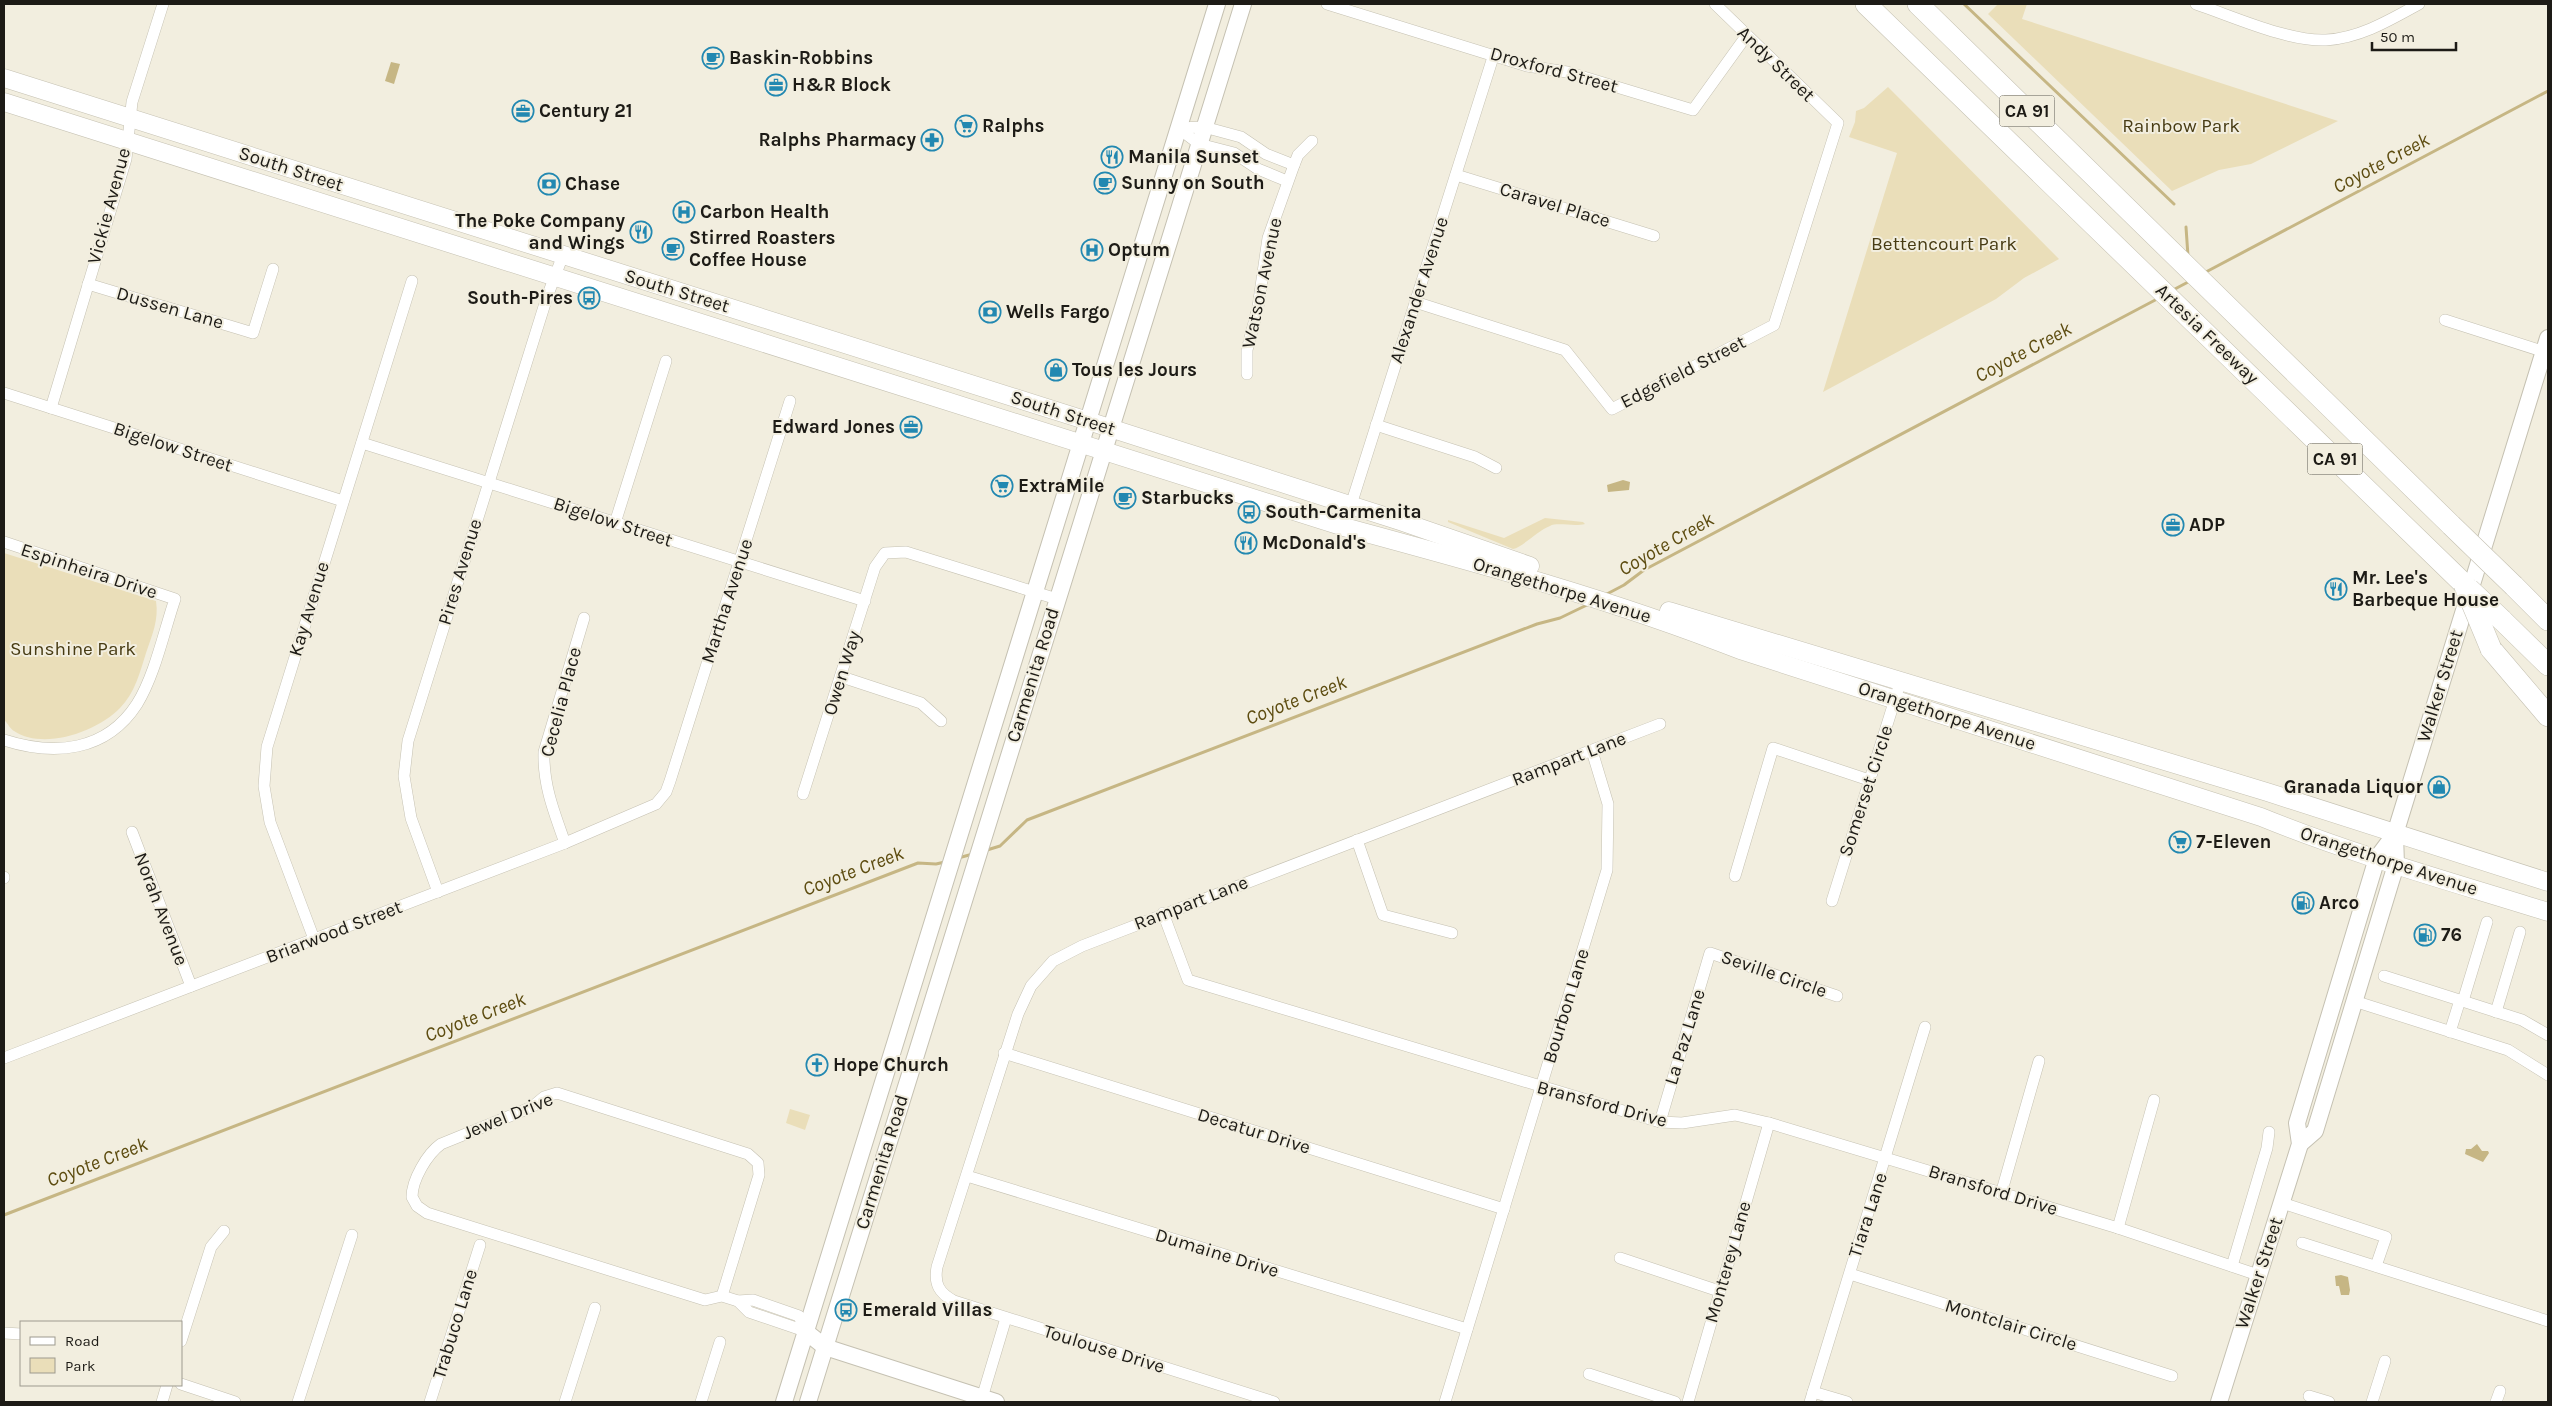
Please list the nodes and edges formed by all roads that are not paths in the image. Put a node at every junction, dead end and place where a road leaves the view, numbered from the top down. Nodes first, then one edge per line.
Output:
1 (163, 4) edge
2 (1217, 4) edge
3 (1243, 4) edge
4 (1327, 4) edge
5 (1715, 4) edge
6 (1866, 4) edge
7 (1879, 4) edge
8 (1918, 4) edge
9 (2196, 4) edge
10 (2419, 4) edge
11 (1747, 35) junction
12 (1494, 54) junction
13 (1933, 69) junction
14 (4, 78) edge
15 (4, 102) edge
16 (130, 118) junction
17 (1838, 123) joint
18 (1204, 127) junction
19 (1178, 128) junction
20 (128, 140) junction
21 (1312, 141) dead end
22 (1199, 144) junction
23 (1294, 165) junction
24 (1456, 175) junction
25 (1287, 181) junction
26 (1654, 236) dead end
27 (563, 255) junction
28 (273, 269) dead end
29 (554, 276) junction
30 (412, 281) dead end
31 (88, 284) junction
32 (1415, 302) junction
33 (2445, 320) dead end
34 (2547, 348) edge
35 (666, 361) dead end
36 (1248, 374) dead end
37 (4, 393) edge
38 (790, 401) dead end
39 (51, 408) junction
40 (1088, 421) junction
41 (1376, 425) junction
42 (1110, 428) junction
43 (362, 443) junction
44 (1081, 443) junction
45 (1103, 450) junction
46 (1496, 468) dead end
47 (488, 483) junction
48 (343, 501) junction
49 (1351, 505) junction
50 (615, 523) junction
51 (1344, 527) junction
52 (4, 542) edge
53 (740, 562) junction
54 (1510, 566) junction
55 (2464, 584) junction
56 (1035, 592) junction
57 (1057, 599) junction
58 (865, 601) junction
59 (584, 618) dead end
60 (1678, 620) junction
61 (2548, 620) edge
62 (2548, 665) edge
63 (842, 677) junction
64 (1901, 680) junction
65 (1896, 699) junction
66 (2548, 716) edge
67 (941, 721) dead end
68 (1660, 724) dead end
69 (4, 740) edge
70 (1592, 751) junction
71 (1869, 780) junction
72 (804, 794) dead end
73 (661, 799) joint
74 (132, 832) dead end
75 (2394, 834) junction
76 (1357, 840) junction
77 (565, 842) junction
78 (2377, 858) junction
79 (2396, 865) junction
80 (1735, 876) dead end
81 (2548, 882) edge
82 (438, 892) junction
83 (1832, 901) dead end
84 (2511, 901) junction
85 (2548, 905) edge
86 (2548, 912) edge
87 (1164, 913) junction
88 (2488, 922) dead end
89 (2520, 932) dead end
90 (1452, 933) dead end
91 (314, 939) junction
92 (1710, 953) joint
93 (2342, 976) junction
94 (2384, 976) dead end
95 (191, 986) junction
96 (1837, 996) dead end
97 (2354, 1001) junction
98 (2462, 1001) junction
99 (2496, 1012) junction
100 (1925, 1027) dead end
101 (2345, 1031) junction
102 (2450, 1032) junction
103 (2548, 1035) edge
104 (2320, 1051) junction
105 (1004, 1053) junction
106 (2336, 1057) junction
107 (4, 1058) edge
108 (2039, 1061) dead end
109 (2548, 1075) edge
110 (1541, 1088) junction
111 (2154, 1100) dead end
112 (1660, 1122) junction
113 (1769, 1123) junction
114 (2269, 1132) dead end
115 (2300, 1144) junction
116 (1886, 1158) junction
117 (967, 1176) junction
118 (2001, 1194) junction
119 (2282, 1203) junction
120 (1504, 1210) junction
121 (2118, 1228) junction
122 (224, 1230) dead end
123 (352, 1235) dead end
124 (2302, 1243) dead end
125 (480, 1245) dead end
126 (1620, 1258) dead end
127 (2232, 1266) junction
128 (2376, 1266) junction
129 (1850, 1274) junction
130 (2258, 1275) junction
131 (938, 1289) joint
132 (1719, 1291) junction
133 (722, 1296) junction
134 (595, 1308) dead end
135 (1006, 1318) junction
136 (2548, 1321) edge
137 (1468, 1329) junction
138 (805, 1331) junction
139 (4, 1333) edge
140 (20, 1334) edge
141 (182, 1337) edge
142 (720, 1342) dead end
143 (825, 1347) junction
144 (2385, 1361) dead end
145 (1589, 1374) dead end
146 (2172, 1376) dead end
147 (182, 1384) edge
148 (167, 1386) edge
149 (2500, 1391) dead end
150 (2309, 1396) dead end
151 (1812, 1397) edge
152 (989, 1400) edge
153 (162, 1402) edge
154 (235, 1402) edge
155 (298, 1402) edge
156 (430, 1402) edge
157 (565, 1402) edge
158 (701, 1402) edge
159 (784, 1402) edge
160 (808, 1402) edge
161 (1274, 1402) edge
162 (1445, 1402) edge
163 (1675, 1402) edge
164 (1688, 1402) edge
165 (1847, 1402) edge
166 (2219, 1402) edge
167 (2329, 1402) edge
168 (2372, 1402) edge
169 (2496, 1402) edge

1 - 16 street, Vickie Avenue
2 - 19 main road, Carmenita Road
3 - 18 main road, Carmenita Road
4 - 12 street, Droxford Street
5 - 11 street, Andy Street
6 - 13 highway, Artesia Freeway / CA 91
7 - 13 highway
8 - 61 highway, Artesia Freeway / CA 91, bridge
9 - 10 street
11 - 12 street, Droxford Street
11 - 17 street, Andy Street
12 - 24 street, Alexander Avenue
13 - 55 highway, Artesia Freeway / CA 91
14 - 16 main road, South Street
15 - 20 main road, South Street
16 - 20 street, Vickie Avenue
16 - 27 main road, South Street
17 - 32 street, Edgefield Street
18 - 19 street
18 - 22 main road, Carmenita Road
18 - 23 street
19 - 22 street
19 - 40 main road, Carmenita Road
20 - 29 main road, South Street
20 - 31 street, Vickie Avenue
21 - 23 street, Watson Avenue
22 - 25 street
22 - 42 main road, Carmenita Road
23 - 25 street, Watson Avenue
24 - 26 street, Caravel Place
24 - 32 street, Alexander Avenue
25 - 36 street, Watson Avenue
27 - 29 street, Pires Avenue
27 - 40 main road, South Street
28 - 31 street, Dussen Lane
29 - 44 main road, South Street
29 - 47 street, Pires Avenue
30 - 43 street, Kay Avenue
31 - 39 street, Vickie Avenue
32 - 41 street, Alexander Avenue
33 - 34 street
34 - 75 main road, Walker Street
35 - 50 street
37 - 39 street, Bigelow Street
38 - 53 street, Martha Avenue
39 - 48 street, Bigelow Street
40 - 42 main road, South Street
40 - 44 main road, Carmenita Road
41 - 46 street
41 - 49 street, Alexander Avenue
42 - 45 main road, Carmenita Road
42 - 49 main road, South Street
43 - 47 street, Bigelow Street
43 - 48 street, Kay Avenue
44 - 45 main road, South Street
44 - 56 main road, Carmenita Road
45 - 51 main road, South Street
45 - 57 main road, Carmenita Road
47 - 50 street, Bigelow Street
47 - 82 street, Pires Avenue
48 - 91 street, Kay Avenue
49 - 51 street, Alexander Avenue
49 - 54 main road, Orangethorpe Avenue
50 - 53 street, Bigelow Street
51 - 54 main road, Orangethorpe Avenue
52 - 69 street, Espinheira Drive
53 - 58 street, Bigelow Street
53 - 73 street, Martha Avenue
54 - 60 main road, Orangethorpe Avenue
55 - 62 highway, Artesia Freeway / CA 91, bridge
55 - 66 highway, bridge
56 - 57 street
56 - 58 street, Owen Way
56 - 138 main road, Carmenita Road
57 - 143 main road, Carmenita Road
58 - 63 street, Owen Way
59 - 77 street, Cecelia Place
60 - 64 main road, Orangethorpe Avenue
60 - 65 main road, Orangethorpe Avenue
63 - 67 street
63 - 72 street, Owen Way
64 - 65 street, Somerset Circle
64 - 75 main road, Orangethorpe Avenue
65 - 71 street, Somerset Circle
65 - 78 main road, Orangethorpe Avenue
68 - 70 street, Rampart Lane
70 - 76 street, Rampart Lane
70 - 110 street, Bourbon Lane
71 - 80 street
71 - 83 street, Somerset Circle
73 - 77 street, Briarwood Street
74 - 95 street, Norah Avenue
75 - 78 main road, Walker Street
75 - 79 main road, Walker Street
75 - 81 main road, Orangethorpe Avenue
76 - 87 street, Rampart Lane
76 - 90 street
77 - 82 street, Briarwood Street
78 - 79 main road, Orangethorpe Avenue
78 - 93 main road, Walker Street
79 - 84 main road, Orangethorpe Avenue
79 - 97 main road, Walker Street
82 - 91 street, Briarwood Street
84 - 85 main road
84 - 86 main road, Orangethorpe Avenue
87 - 105 street, Rampart Lane
87 - 110 street, Bransford Drive
88 - 98 street
89 - 99 street
91 - 95 street, Briarwood Street
92 - 96 street, Seville Circle
92 - 112 street, La Paz Lane
93 - 101 main road
93 - 104 main road, Walker Street
94 - 98 street
95 - 107 street, Briarwood Street
97 - 101 main road, Walker Street
97 - 102 street
98 - 99 street
98 - 102 street
99 - 103 street
100 - 116 street, Tiara Lane
101 - 106 main road, Walker Street
102 - 109 street
104 - 106 main road
104 - 115 main road, Walker Street
105 - 117 street, Rampart Lane
105 - 120 street, Decatur Drive
106 - 115 main road, Walker Street
108 - 118 street
110 - 112 street, Bransford Drive
110 - 120 street, Bourbon Lane
111 - 121 street
112 - 113 street, Bransford Drive
113 - 116 street, Bransford Drive
113 - 132 street, Monterey Lane
114 - 127 street
115 - 119 main road, Walker Street
116 - 118 street, Bransford Drive
116 - 129 street, Tiara Lane
117 - 131 street, Rampart Lane
117 - 137 street, Dumaine Drive
118 - 121 street, Bransford Drive
119 - 128 street
119 - 130 main road, Walker Street
120 - 137 street, Bourbon Lane
121 - 127 street, Bransford Drive
122 - 141 street
123 - 155 street
124 - 128 street
125 - 156 street, Trabuco Lane
126 - 132 street
127 - 130 street, Bransford Drive
128 - 136 street
129 - 146 street, Montclair Circle
129 - 151 street, Tiara Lane
130 - 166 main road, Walker Street
131 - 135 street, Toulouse Drive
132 - 164 street, Monterey Lane
133 - 133 street, Jewel Drive
133 - 138 street, Jewel Drive
134 - 157 street
135 - 152 street
135 - 161 street, Toulouse Drive
137 - 162 street, Bourbon Lane
138 - 143 main road
138 - 159 main road, Carmenita Road
139 - 140 street
142 - 158 street
143 - 152 main road
143 - 160 main road, Carmenita Road
144 - 168 street
145 - 163 street
147 - 154 street
148 - 153 street
149 - 169 street
150 - 167 street
151 - 165 street

